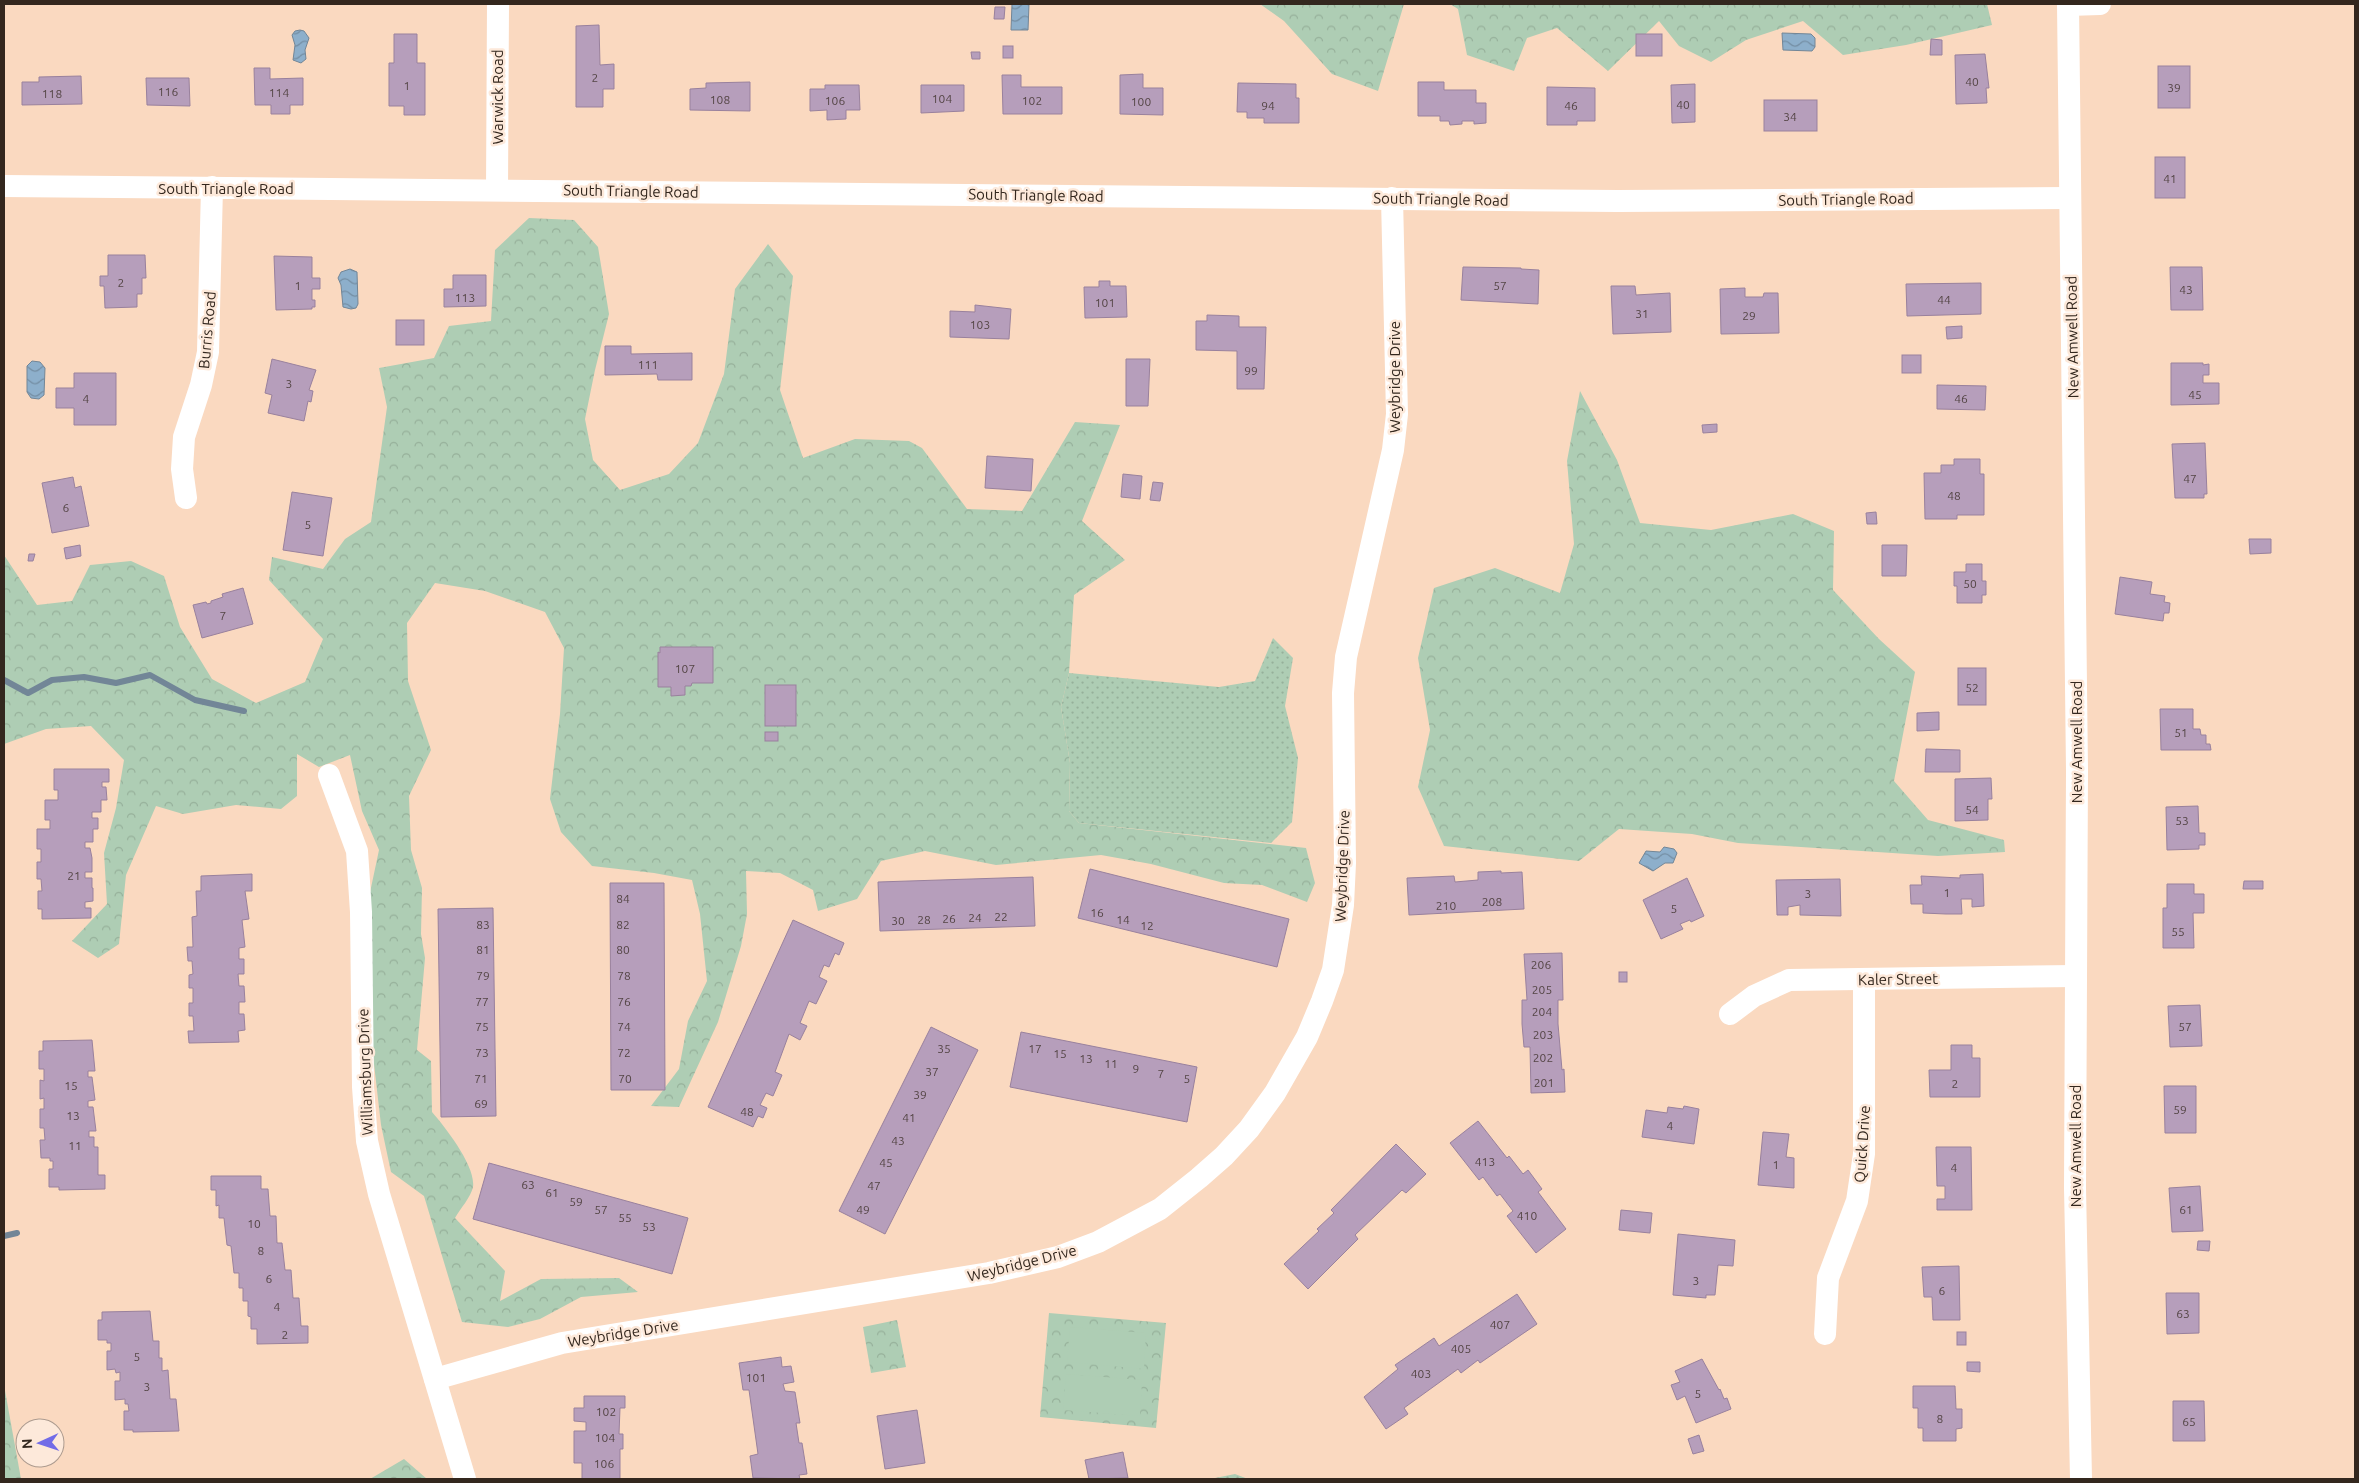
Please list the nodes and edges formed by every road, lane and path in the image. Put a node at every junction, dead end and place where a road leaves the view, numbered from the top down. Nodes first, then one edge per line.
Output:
1 (498, 4) edge
2 (2068, 4) edge
3 (2100, 4) edge
4 (4, 186) edge
5 (212, 188) junction
6 (496, 190) junction
7 (1392, 198) junction
8 (2069, 198) junction
9 (186, 498) dead end
10 (329, 775) dead end
11 (2075, 976) junction
12 (1864, 979) junction
13 (1730, 1014) dead end
14 (1825, 1334) dead end
15 (435, 1379) junction
16 (465, 1479) edge
17 (2081, 1479) edge

1 - 6 street, Warwick Road
2 - 3 street
2 - 8 street, New Amwell Road
4 - 5 street, South Triangle Road
5 - 6 street, South Triangle Road
5 - 9 street, Burris Road
6 - 7 street, South Triangle Road
7 - 8 street, South Triangle Road
7 - 15 street, Weybridge Drive
8 - 11 street, New Amwell Road
10 - 15 street, Williamsburg Drive
11 - 12 street, Kaler Street
11 - 17 street, New Amwell Road
12 - 13 street, Kaler Street
12 - 14 street, Quick Drive
15 - 16 street, Williamsburg Drive

